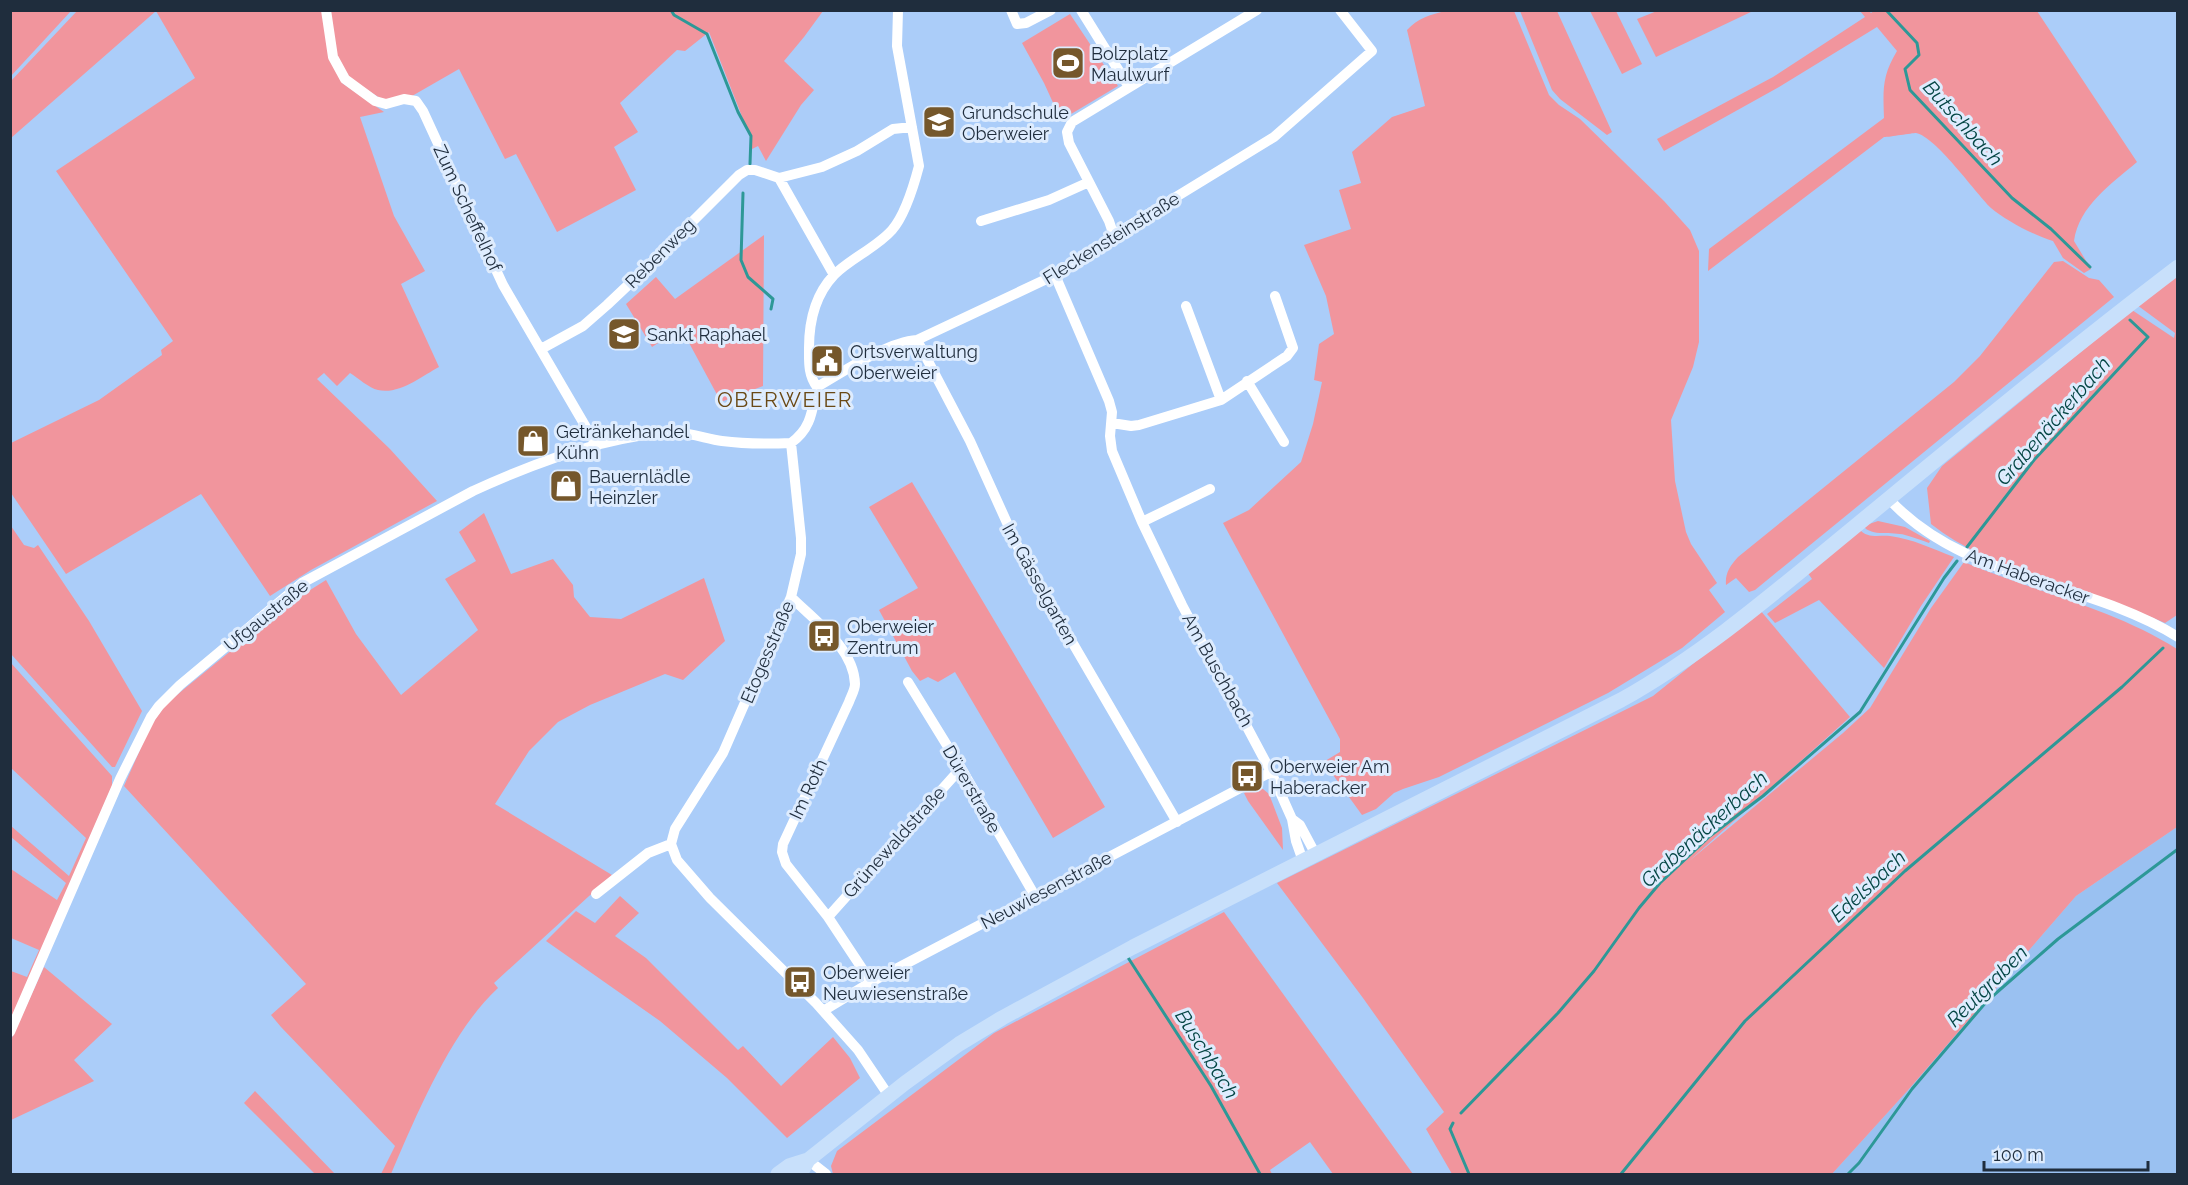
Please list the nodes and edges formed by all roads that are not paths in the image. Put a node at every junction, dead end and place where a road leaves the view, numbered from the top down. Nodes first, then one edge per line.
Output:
1 (326, 10) edge
2 (898, 10) edge
3 (1011, 10) edge
4 (1052, 10) edge
5 (1081, 10) edge
6 (1257, 10) edge
7 (1340, 10) edge
8 (1129, 87) junction
9 (912, 127) junction
10 (779, 178) junction
11 (1089, 182) junction
12 (981, 221) dead end
13 (1113, 233) junction
14 (2178, 267) edge
15 (834, 275) junction
16 (1055, 275) junction
17 (1275, 296) dead end
18 (1186, 306) dead end
19 (916, 340) junction
20 (541, 349) junction
21 (1247, 381) junction
22 (817, 387) junction
23 (1221, 400) junction
24 (1112, 423) junction
25 (1284, 442) dead end
26 (791, 443) junction
27 (597, 446) junction
28 (1210, 489) dead end
29 (1888, 499) junction
30 (1143, 522) junction
31 (791, 597) junction
32 (2178, 637) edge
33 (908, 682) dead end
34 (961, 768) junction
35 (1271, 772) junction
36 (1177, 822) junction
37 (670, 844) junction
38 (1309, 858) junction
39 (596, 894) dead end
40 (1035, 896) junction
41 (828, 917) junction
42 (871, 982) junction
43 (823, 1011) junction
44 (10, 1032) edge
45 (889, 1096) junction
46 (810, 1167) edge
47 (778, 1174) edge
48 (800, 1174) edge
49 (826, 1174) edge

1 - 20 street, Zum Scheffelhof
2 - 9 street
3 - 4 street
5 - 8 street
6 - 8 street
7 - 13 street, Fleckensteinstraße
8 - 11 street
9 - 10 street, Rebenweg
9 - 15 street
10 - 15 street
10 - 20 street, Rebenweg
11 - 12 street
11 - 13 street
13 - 16 street, Fleckensteinstraße
14 - 29 main road
15 - 22 street
16 - 19 street, Fleckensteinstraße
16 - 24 street, Am Buschbach
17 - 21 street
18 - 23 street
19 - 22 street, Fleckensteinstraße
19 - 36 street, Im Gässelgarten
20 - 27 street, Zum Scheffelhof
21 - 23 street
21 - 25 street
22 - 26 street
23 - 24 street
24 - 30 street, Am Buschbach
26 - 27 street, Ufgaustraße
26 - 31 street, Etogesstraße
27 - 44 street, Ufgaustraße
28 - 30 street
29 - 32 street, Am Haberacker
29 - 38 main road
30 - 35 street, Am Buschbach
31 - 37 street, Etogesstraße
31 - 41 street, Im Roth
33 - 34 street, Dürerstraße
34 - 40 street, Dürerstraße
34 - 41 street, Grünewaldstraße
35 - 36 street, Neuwiesenstraße
35 - 38 street, Am Buschbach
36 - 40 street, Neuwiesenstraße
37 - 39 street
37 - 43 street
38 - 45 main road
40 - 42 street, Neuwiesenstraße
41 - 42 street, Im Roth
42 - 43 street, Neuwiesenstraße
43 - 45 street
45 - 46 main road
46 - 47 main road
46 - 48 main road
46 - 49 street

